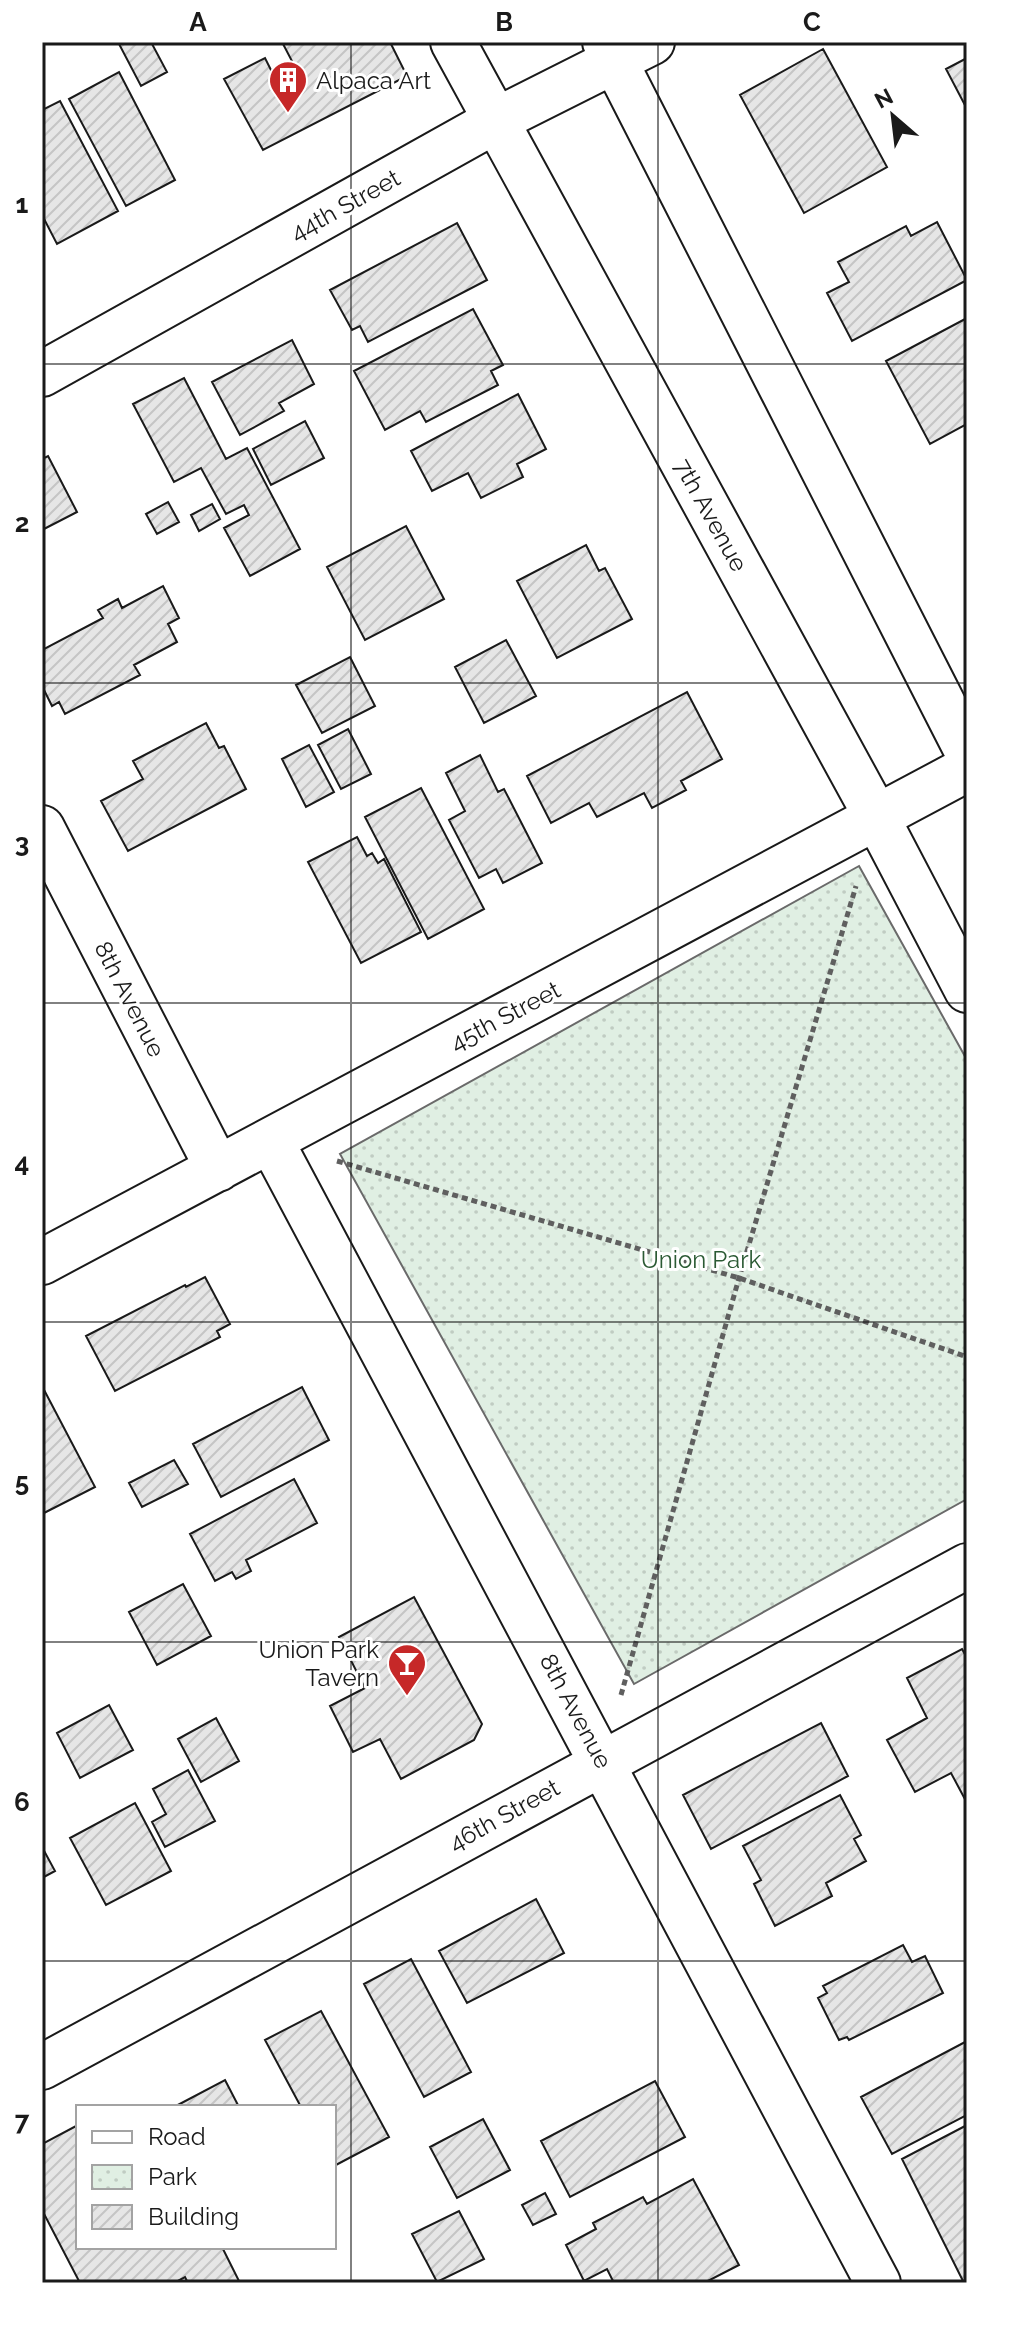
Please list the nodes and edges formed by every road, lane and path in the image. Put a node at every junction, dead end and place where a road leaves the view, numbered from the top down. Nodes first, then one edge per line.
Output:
1 (453, 42) edge
2 (624, 49) edge
3 (495, 121) junction
4 (42, 374) edge
5 (967, 751) edge
6 (967, 769) edge
7 (876, 816) junction
8 (42, 828) edge
9 (858, 877) dead end
10 (967, 990) edge
11 (271, 1141) junction
12 (218, 1169) junction
13 (42, 1262) edge
14 (739, 1278) junction
15 (967, 1357) edge
16 (967, 1566) edge
17 (602, 1761) junction
18 (42, 2067) edge
19 (878, 2283) edge

1 - 3 street, 7th Avenue
2 - 3 street, 44th Street
2 - 5 street
3 - 4 street, 44th Street
3 - 7 street, 7th Avenue
6 - 7 street, 45th Street
7 - 10 street, 7th Avenue
7 - 11 street, 45th Street
8 - 12 street, 8th Avenue
9 - 14 path
11 - 12 street, 45th Street
11 - 14 path
11 - 17 street, 8th Avenue
12 - 13 street, 45th Street
14 - 15 path
14 - 17 path
16 - 17 street, 46th Street
17 - 18 street, 46th Street
17 - 19 street, 8th Avenue

